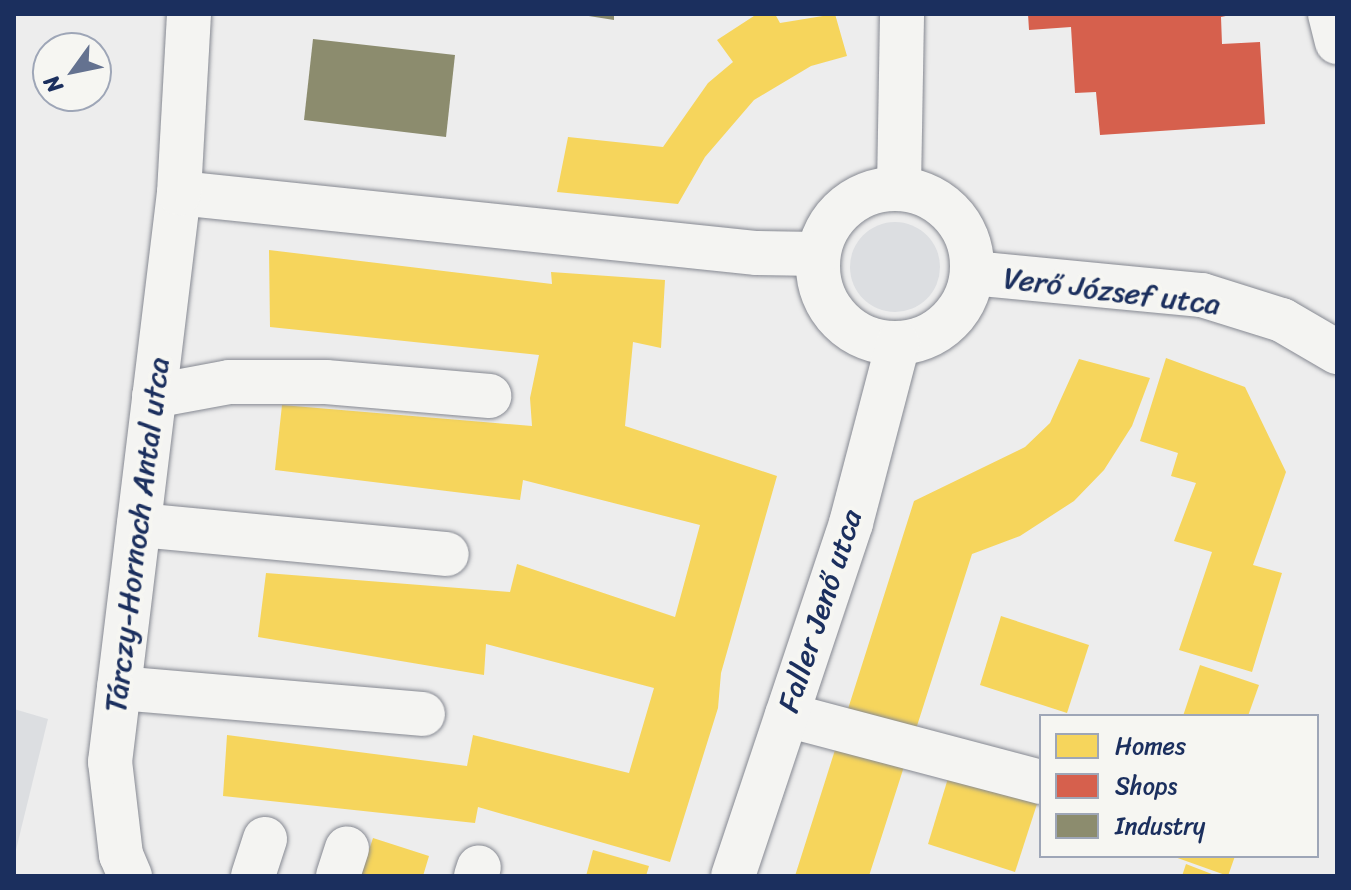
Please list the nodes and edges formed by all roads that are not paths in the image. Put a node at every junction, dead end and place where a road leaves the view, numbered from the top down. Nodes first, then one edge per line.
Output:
1 (189, 14) edge
2 (902, 14) edge
3 (1330, 14) edge
4 (1337, 42) edge
5 (899, 188) junction
6 (179, 193) junction
7 (818, 254) junction
8 (972, 273) junction
9 (898, 344) junction
10 (1337, 352) edge
11 (154, 396) junction
12 (489, 396) dead end
13 (139, 525) junction
14 (447, 554) dead end
15 (119, 688) junction
16 (423, 714) dead end
17 (787, 715) junction
18 (1039, 781) edge
19 (130, 876) edge
20 (733, 876) edge

1 - 6 street, Tárczy-Hornoch Antal utca
2 - 5 street
3 - 4 street
5 - 7 street
5 - 8 street
6 - 7 street
6 - 11 street, Tárczy-Hornoch Antal utca
7 - 9 street
8 - 9 street
8 - 10 street, Verő József utca
9 - 17 street, Faller Jenő utca
11 - 12 street
11 - 13 street, Tárczy-Hornoch Antal utca
13 - 14 street
13 - 15 street, Tárczy-Hornoch Antal utca
15 - 16 street
15 - 19 street, Tárczy-Hornoch Antal utca
17 - 18 street
17 - 20 street, Faller Jenő utca

